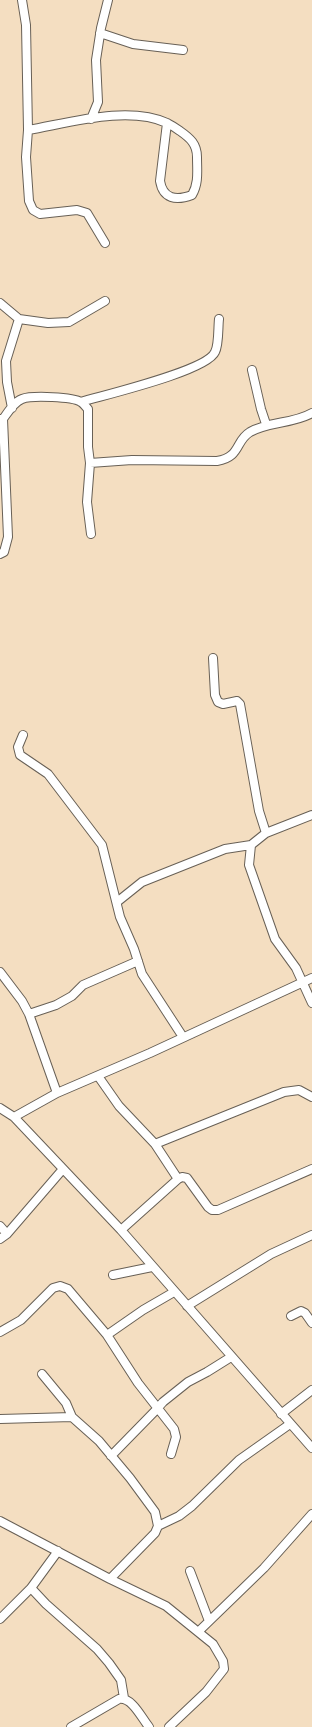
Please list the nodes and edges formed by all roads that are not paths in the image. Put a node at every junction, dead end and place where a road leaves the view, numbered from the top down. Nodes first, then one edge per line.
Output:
1 (22, 0) edge
2 (108, 0) edge
3 (100, 33) junction
4 (183, 50) dead end
5 (91, 119) junction
6 (167, 123) junction
7 (28, 130) junction
8 (105, 243) dead end
9 (105, 301) dead end
10 (0, 303) edge
11 (19, 319) junction
12 (219, 319) dead end
13 (252, 370) dead end
14 (81, 402) junction
15 (12, 408) junction
16 (312, 413) edge
17 (2, 419) edge
18 (266, 424) junction
19 (90, 463) junction
20 (91, 534) dead end
21 (0, 554) edge
22 (213, 658) dead end
23 (23, 735) dead end
24 (312, 815) edge
25 (266, 833) junction
26 (251, 845) junction
27 (117, 902) junction
28 (138, 961) junction
29 (0, 972) edge
30 (312, 978) edge
31 (302, 983) junction
32 (312, 1003) edge
33 (29, 1014) junction
34 (183, 1037) junction
35 (98, 1076) junction
36 (56, 1094) junction
37 (312, 1097) edge
38 (0, 1108) edge
39 (14, 1117) junction
40 (155, 1144) junction
41 (63, 1169) junction
42 (312, 1169) edge
43 (178, 1179) junction
44 (0, 1226) edge
45 (121, 1230) junction
46 (312, 1235) edge
47 (4, 1236) edge
48 (152, 1267) junction
49 (113, 1275) dead end
50 (174, 1292) junction
51 (187, 1306) junction
52 (291, 1316) dead end
53 (312, 1322) edge
54 (0, 1332) edge
55 (107, 1335) junction
56 (231, 1357) junction
57 (42, 1374) dead end
58 (312, 1390) edge
59 (157, 1408) junction
60 (281, 1414) junction
61 (72, 1417) junction
62 (0, 1419) edge
63 (290, 1424) junction
64 (312, 1448) edge
65 (171, 1454) dead end
66 (111, 1456) junction
67 (312, 1514) edge
68 (0, 1521) edge
69 (158, 1526) junction
70 (58, 1551) junction
71 (190, 1571) dead end
72 (110, 1579) junction
73 (31, 1588) junction
74 (0, 1618) edge
75 (209, 1621) junction
76 (199, 1631) junction
77 (124, 1698) junction
78 (71, 1727) edge
79 (149, 1727) edge
80 (169, 1727) edge

1 - 7 street
2 - 3 street
3 - 4 street
3 - 5 street
5 - 6 street
5 - 7 street
6 - 6 street
7 - 8 street
9 - 11 street
10 - 11 street
11 - 15 street
12 - 14 street
13 - 18 street
14 - 15 street
14 - 19 street
15 - 17 street
16 - 18 street
17 - 21 street
18 - 19 street
19 - 20 street
22 - 25 street
23 - 27 street
24 - 25 street
25 - 26 street
26 - 27 street
26 - 31 street
27 - 28 street
28 - 33 street
28 - 34 street
29 - 33 street
30 - 31 street
31 - 32 street
31 - 34 street
33 - 36 street
34 - 35 street
35 - 36 street
35 - 40 street
36 - 39 street
37 - 40 street
38 - 39 street
39 - 41 street
40 - 43 street
41 - 45 street
41 - 47 street
42 - 43 street
43 - 45 street
44 - 47 street
45 - 48 street
46 - 51 street
48 - 49 street
48 - 50 street
50 - 51 street
50 - 55 street
51 - 56 street
52 - 53 street
54 - 55 street
55 - 59 street
56 - 59 street
56 - 60 street
57 - 61 street
58 - 60 street
59 - 65 street
59 - 66 street
60 - 63 street
61 - 62 street
61 - 66 street
63 - 64 street
63 - 69 street
66 - 69 street
67 - 75 street
68 - 70 street
69 - 72 street
70 - 72 street
70 - 73 street
71 - 75 street
72 - 76 street
73 - 74 street
73 - 77 street
75 - 76 street
76 - 80 street
77 - 78 street
77 - 79 street

